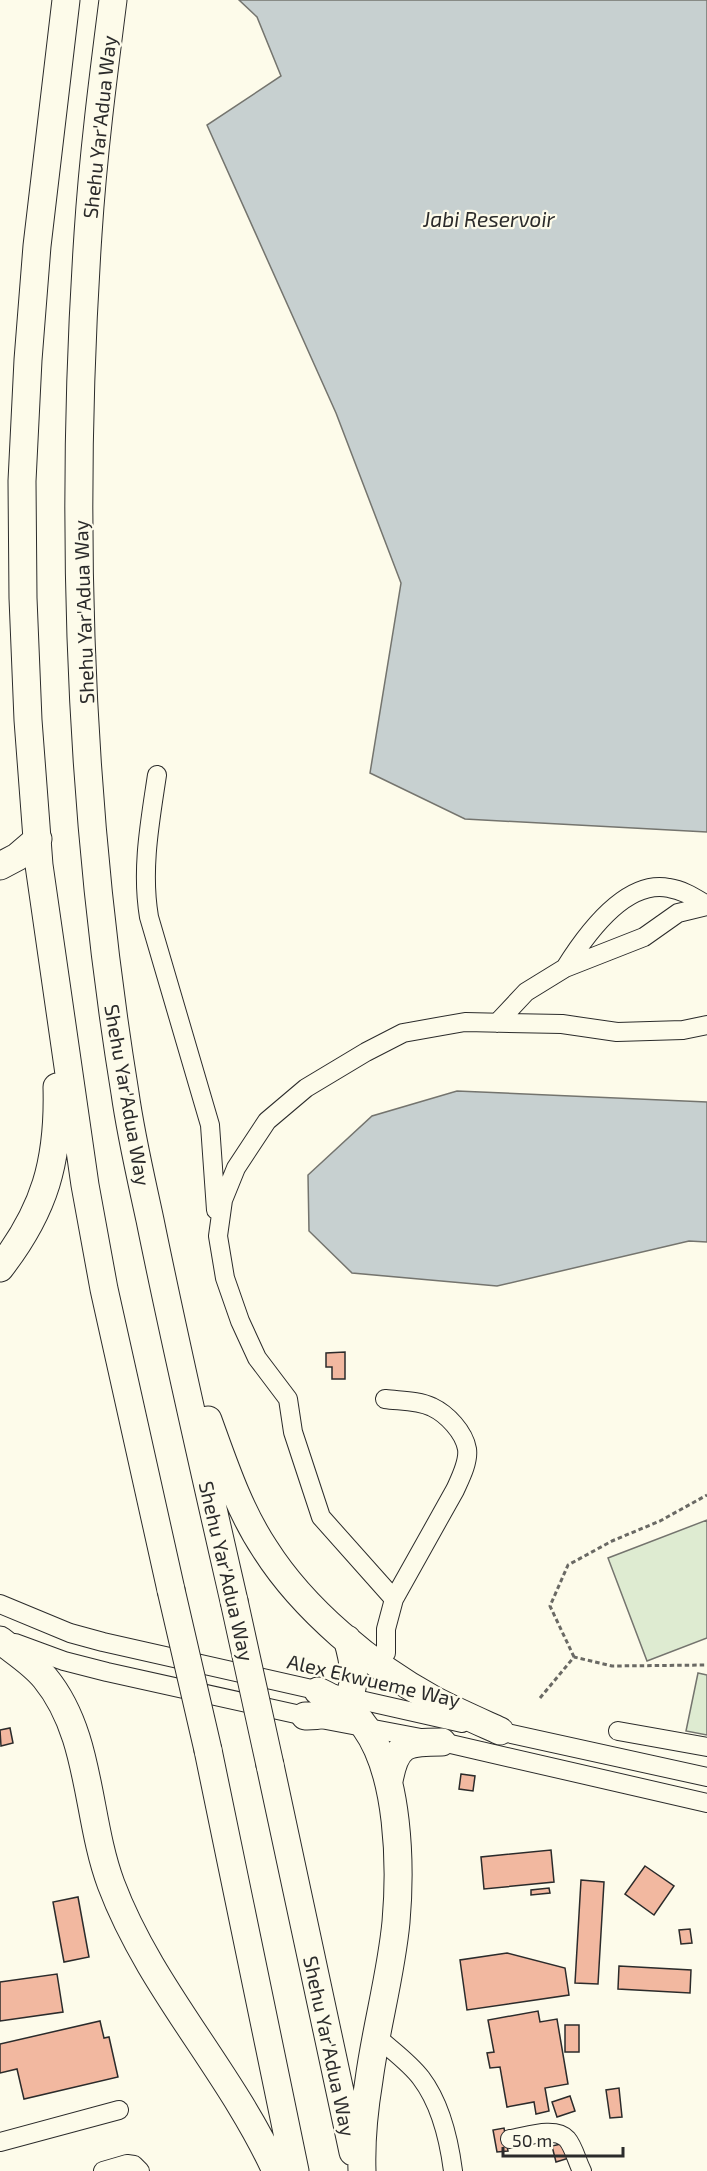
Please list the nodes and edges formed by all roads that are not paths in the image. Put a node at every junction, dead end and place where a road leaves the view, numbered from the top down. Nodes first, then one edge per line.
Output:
1 (66, 0) edge
2 (113, 0) edge
3 (157, 775) dead end
4 (38, 839) junction
5 (0, 866) edge
6 (707, 906) edge
7 (565, 968) junction
8 (54, 975) junction
9 (497, 1023) junction
10 (707, 1025) edge
11 (218, 1236) junction
12 (0, 1269) edge
13 (171, 1324) junction
14 (385, 1399) dead end
15 (394, 1599) junction
16 (0, 1604) edge
17 (0, 1638) edge
18 (347, 1639) junction
19 (378, 1664) junction
20 (318, 1691) joint
21 (346, 1701) junction
22 (305, 1716) junction
23 (365, 1726) junction
24 (500, 1731) junction
25 (618, 1731) dead end
26 (442, 1742) junction
27 (707, 1747) edge
28 (707, 1777) edge
29 (389, 1781) junction
30 (707, 1803) edge
31 (376, 2036) junction
32 (119, 2110) dead end
33 (510, 2139) dead end
34 (0, 2142) edge
35 (103, 2171) edge
36 (140, 2171) edge
37 (276, 2171) edge
38 (295, 2171) edge
39 (357, 2171) edge
40 (362, 2171) edge
41 (453, 2171) edge
42 (582, 2171) edge

1 - 4 highway
2 - 13 highway, Shehu Yar'Adua Way
3 - 11 street
4 - 5 highway
4 - 8 highway
6 - 7 street
6 - 7 street
7 - 9 street
8 - 12 highway
8 - 38 highway, bridge
9 - 10 street
9 - 11 street
11 - 15 street
13 - 18 highway
13 - 39 highway, Shehu Yar'Adua Way, bridge
14 - 15 street
15 - 19 street
16 - 20 street, Alex Ekwueme Way
17 - 22 street
17 - 37 highway
18 - 19 highway
18 - 21 highway
19 - 24 highway
20 - 21 highway
21 - 22 highway
21 - 23 highway
21 - 24 street, Alex Ekwueme Way
22 - 23 street
23 - 26 street
23 - 29 highway
24 - 28 street, Alex Ekwueme Way
25 - 27 street
26 - 29 highway
26 - 30 street
29 - 31 highway
31 - 40 highway
31 - 41 street
32 - 34 street
33 - 42 street
35 - 36 street

